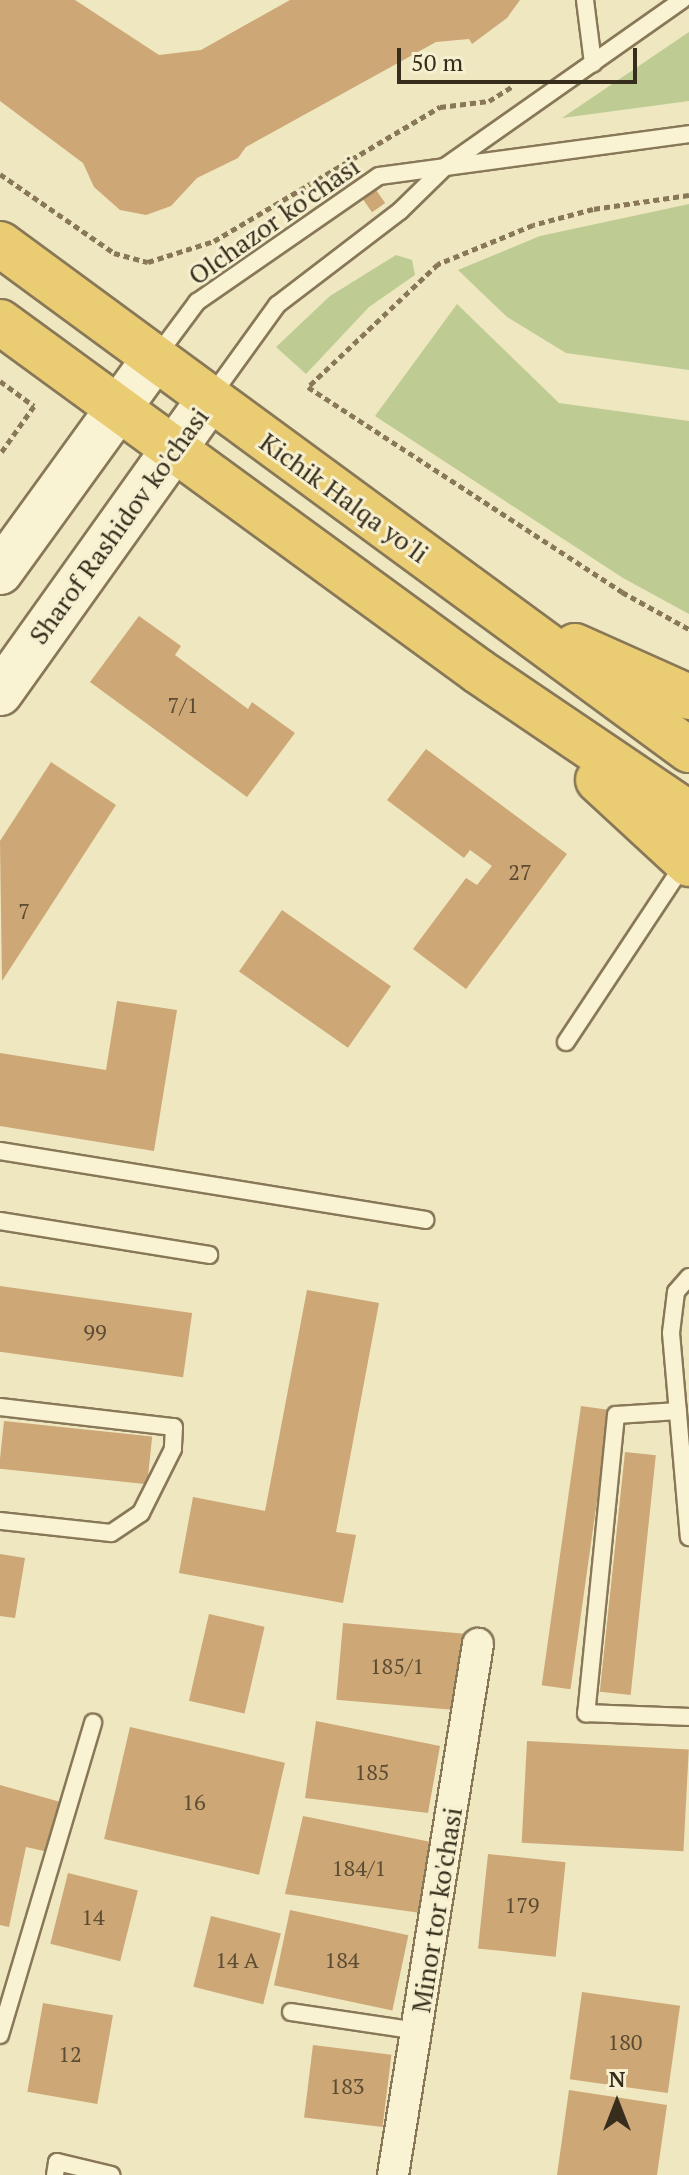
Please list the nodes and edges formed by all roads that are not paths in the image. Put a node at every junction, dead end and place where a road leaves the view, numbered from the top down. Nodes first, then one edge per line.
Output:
1 (585, 0) edge
2 (682, 0) edge
3 (593, 63) junction
4 (689, 134) edge
5 (446, 166) junction
6 (0, 244) edge
7 (0, 322) edge
8 (155, 358) junction
9 (210, 399) junction
10 (120, 409) junction
11 (174, 449) junction
12 (0, 572) edge
13 (500, 612) junction
14 (478, 671) junction
15 (0, 693) edge
16 (689, 697) edge
17 (689, 750) edge
18 (689, 814) edge
19 (687, 862) edge
20 (566, 1042) dead end
21 (0, 1151) edge
22 (425, 1220) dead end
23 (0, 1221) edge
24 (209, 1255) dead end
25 (689, 1277) edge
26 (0, 1407) edge
27 (678, 1411) junction
28 (0, 1521) edge
29 (689, 1537) edge
30 (478, 1644) dead end
31 (689, 1717) edge
32 (93, 1723) dead end
33 (291, 2012) dead end
34 (418, 2031) junction
35 (0, 2035) edge
36 (55, 2175) edge
37 (111, 2175) edge
38 (393, 2175) edge

1 - 3 lane
2 - 3 lane, Olchazor ko'chasi
3 - 5 lane, Olchazor ko'chasi
4 - 5 lane, Olchazor ko'chasi
5 - 8 lane, Olchazor ko'chasi
5 - 9 lane, Olchazor ko'chasi
6 - 8 highway, Kichik Halqa yo'li
7 - 10 highway
8 - 9 highway, Kichik Halqa yo'li
8 - 10 main road
9 - 11 main road, Sharof Rashidov ko'chasi
9 - 13 highway, Kichik Halqa yo'li
10 - 11 highway
10 - 12 main road
11 - 14 highway
11 - 15 main road, Sharof Rashidov ko'chasi
13 - 16 highway
13 - 17 highway, Kichik Halqa yo'li
14 - 18 highway
14 - 19 highway
19 - 20 lane
21 - 22 lane
23 - 24 lane
25 - 27 lane
26 - 28 lane
27 - 29 lane
27 - 31 lane
30 - 34 street, Minor tor ko'chasi
32 - 35 lane
33 - 34 lane
34 - 38 street, Minor tor ko'chasi
36 - 37 lane

